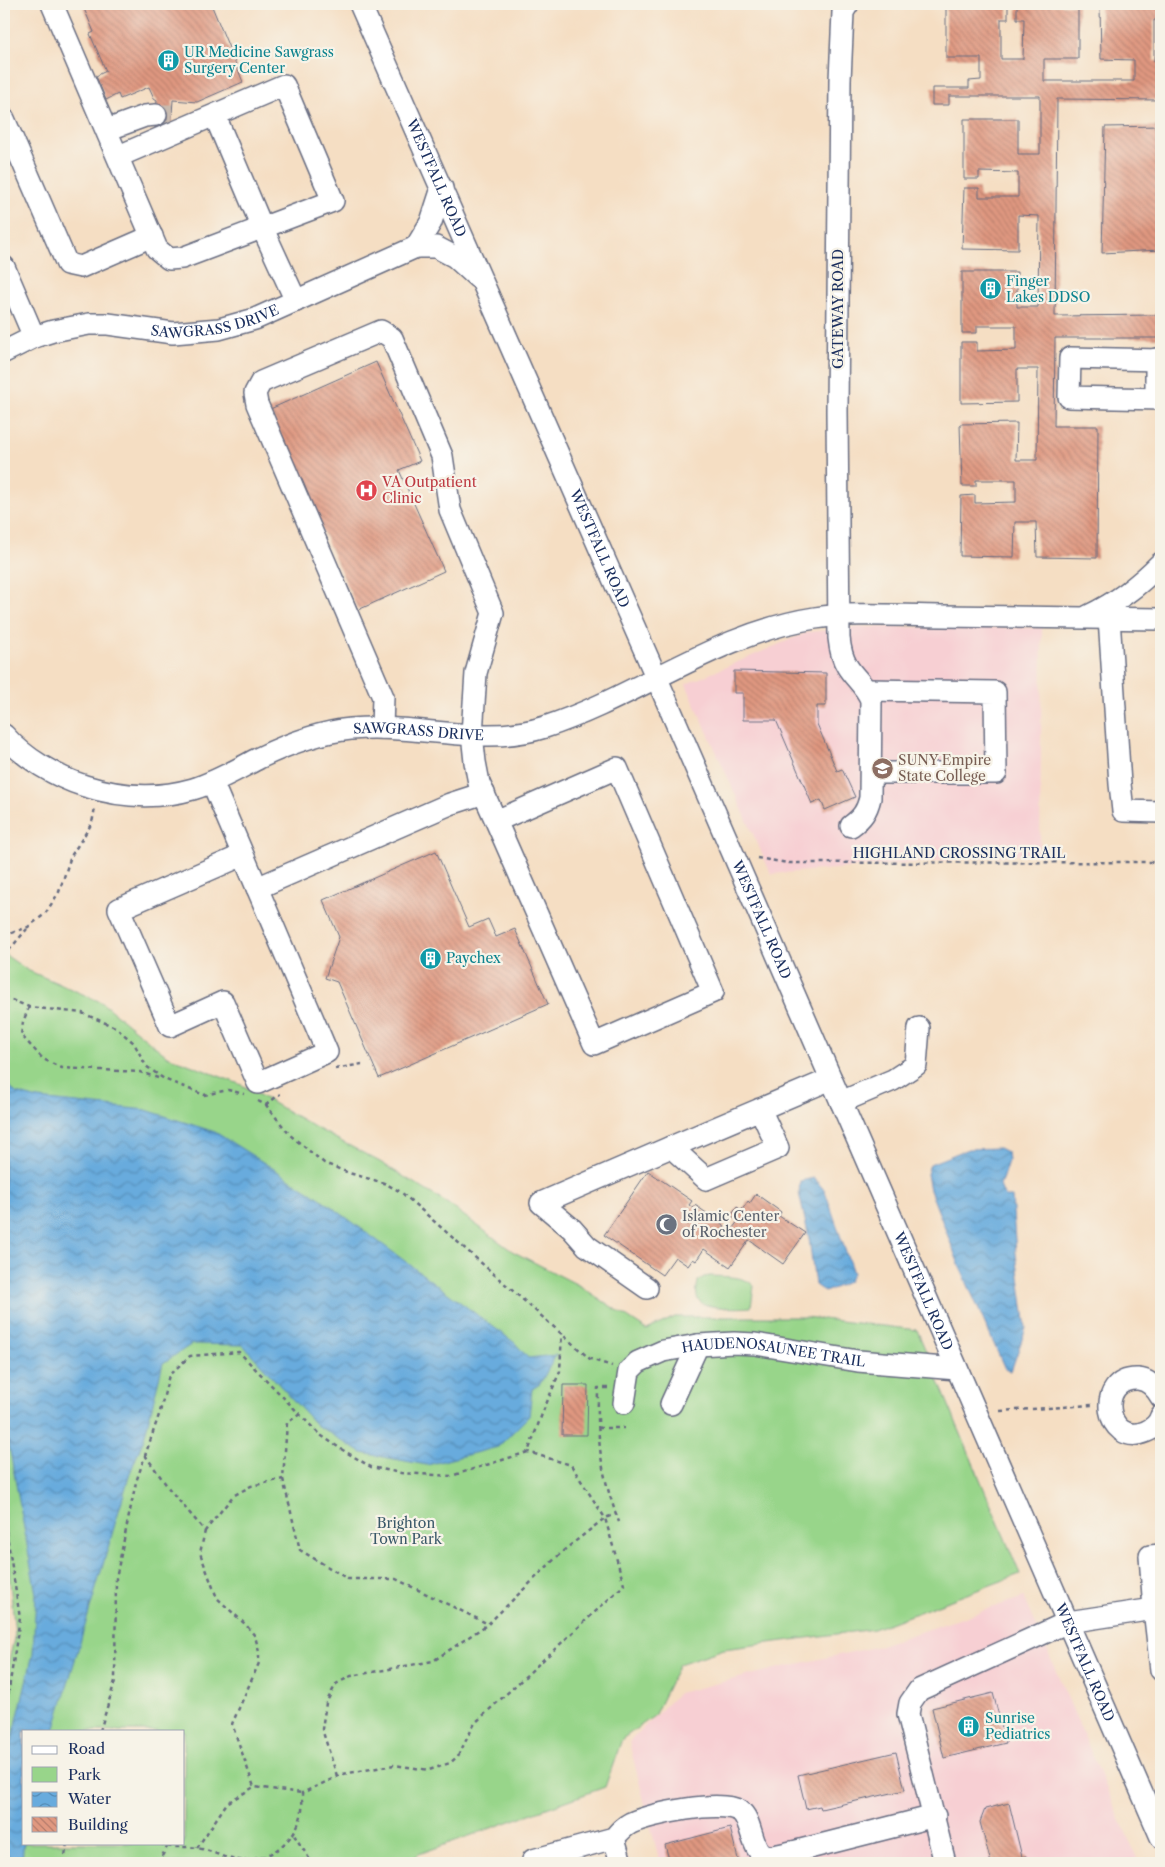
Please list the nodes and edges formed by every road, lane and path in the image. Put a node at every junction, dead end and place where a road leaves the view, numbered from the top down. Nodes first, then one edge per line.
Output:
1 (52, 4) edge
2 (360, 4) edge
3 (848, 4) edge
4 (216, 116) junction
5 (4, 119) edge
6 (192, 125) junction
7 (107, 130) junction
8 (119, 156) junction
9 (442, 188) junction
10 (262, 227) junction
11 (152, 236) junction
12 (416, 247) junction
13 (6, 280) edge
14 (483, 282) junction
15 (296, 301) junction
16 (34, 337) junction
17 (4, 352) edge
18 (1158, 359) edge
19 (1158, 398) edge
20 (1161, 563) edge
21 (1152, 582) edge
22 (840, 616) junction
23 (1085, 618) junction
24 (1109, 618) junction
25 (1161, 618) edge
26 (656, 678) junction
27 (867, 690) junction
28 (382, 728) junction
29 (472, 734) junction
30 (4, 735) edge
31 (871, 773) junction
32 (212, 782) junction
33 (484, 793) junction
34 (95, 807) dead end
35 (1161, 812) edge
36 (496, 821) junction
37 (851, 826) dead end
38 (243, 855) junction
39 (757, 858) dead end
40 (1161, 862) edge
41 (257, 888) junction
42 (28, 927) junction
43 (4, 936) edge
44 (4, 956) edge
45 (4, 997) edge
46 (29, 1007) junction
47 (918, 1028) dead end
48 (164, 1079) junction
49 (831, 1079) junction
50 (841, 1102) junction
51 (760, 1109) junction
52 (671, 1147) junction
53 (647, 1288) dead end
54 (562, 1333) junction
55 (698, 1345) junction
56 (957, 1369) junction
57 (629, 1371) junction
58 (619, 1396) joint
59 (1161, 1397) edge
60 (671, 1404) dead end
61 (1109, 1404) junction
62 (1000, 1411) dead end
63 (300, 1414) junction
64 (1161, 1416) edge
65 (598, 1428) junction
66 (624, 1428) dead end
67 (528, 1452) junction
68 (145, 1455) junction
69 (283, 1479) junction
70 (616, 1514) junction
71 (4, 1516) edge
72 (605, 1518) junction
73 (619, 1522) dead end
74 (205, 1531) junction
75 (1161, 1554) edge
76 (1154, 1610) junction
77 (1068, 1622) junction
78 (488, 1624) junction
79 (1161, 1670) edge
80 (4, 1721) edge
81 (100, 1730) edge
82 (337, 1776) junction
83 (254, 1787) junction
84 (302, 1793) junction
85 (934, 1816) junction
86 (294, 1835) junction
87 (614, 1838) junction
88 (1161, 1838) edge
89 (67, 1844) edge
90 (162, 1844) edge
91 (167, 1847) junction
92 (197, 1848) junction
93 (794, 1857) edge
94 (534, 1862) edge
95 (64, 1863) edge
96 (158, 1863) edge
97 (312, 1863) edge
98 (620, 1863) edge
99 (945, 1863) edge

1 - 7 street
2 - 9 street, WESTFALL ROAD
3 - 22 street, GATEWAY ROAD
4 - 6 street
4 - 10 street
4 - 10 street
5 - 11 street
6 - 7 street
6 - 8 street
7 - 8 street
8 - 11 street
9 - 12 street
9 - 14 street, WESTFALL ROAD
10 - 11 street
10 - 15 street
12 - 14 street, SAWGRASS DRIVE
12 - 15 street, SAWGRASS DRIVE
13 - 16 street
14 - 26 street, WESTFALL ROAD
15 - 16 street, SAWGRASS DRIVE
16 - 17 street, SAWGRASS DRIVE
18 - 19 street
18 - 19 street
20 - 21 street
21 - 23 street
22 - 23 street, SAWGRASS DRIVE
22 - 26 street, SAWGRASS DRIVE
22 - 27 street
23 - 24 street, SAWGRASS DRIVE
24 - 25 street, SAWGRASS DRIVE
24 - 35 street
26 - 29 street, SAWGRASS DRIVE
26 - 49 street, WESTFALL ROAD
27 - 31 street
27 - 31 street
28 - 29 street, SAWGRASS DRIVE
28 - 29 street
28 - 32 street, SAWGRASS DRIVE
29 - 33 street
30 - 32 street, SAWGRASS DRIVE
31 - 37 street
32 - 38 street
33 - 36 street
33 - 41 street
34 - 42 path
36 - 36 street
38 - 41 street
38 - 41 street
39 - 40 path, HIGHLAND CROSSING TRAIL
42 - 43 path
42 - 44 path
45 - 46 path
46 - 48 path
46 - 48 path
47 - 50 street
48 - 54 path
49 - 50 street, WESTFALL ROAD
49 - 51 street
50 - 56 street, WESTFALL ROAD
51 - 52 street
51 - 52 street
52 - 53 street
54 - 57 path
54 - 67 path
55 - 56 street, HAUDENOSAUNEE TRAIL
55 - 57 street, HAUDENOSAUNEE TRAIL
55 - 60 street
56 - 77 street, WESTFALL ROAD
57 - 58 street
58 - 65 path
59 - 61 street
61 - 62 path
61 - 64 street
63 - 67 path
63 - 68 path
63 - 69 path
65 - 66 path
65 - 70 path
67 - 72 path
68 - 74 path
68 - 81 path
69 - 74 path
69 - 78 path
70 - 72 path
70 - 73 path
71 - 80 path
72 - 78 path
72 - 82 path
74 - 83 path
75 - 76 street
76 - 77 street
76 - 79 street
77 - 85 street
77 - 88 street, WESTFALL ROAD
78 - 82 path
82 - 84 path
83 - 84 path
83 - 92 path
84 - 86 path
85 - 93 street
85 - 99 street
86 - 92 path
86 - 97 path
87 - 93 street
87 - 94 street
87 - 98 street
89 - 95 path
90 - 91 path
91 - 92 path
91 - 96 path

